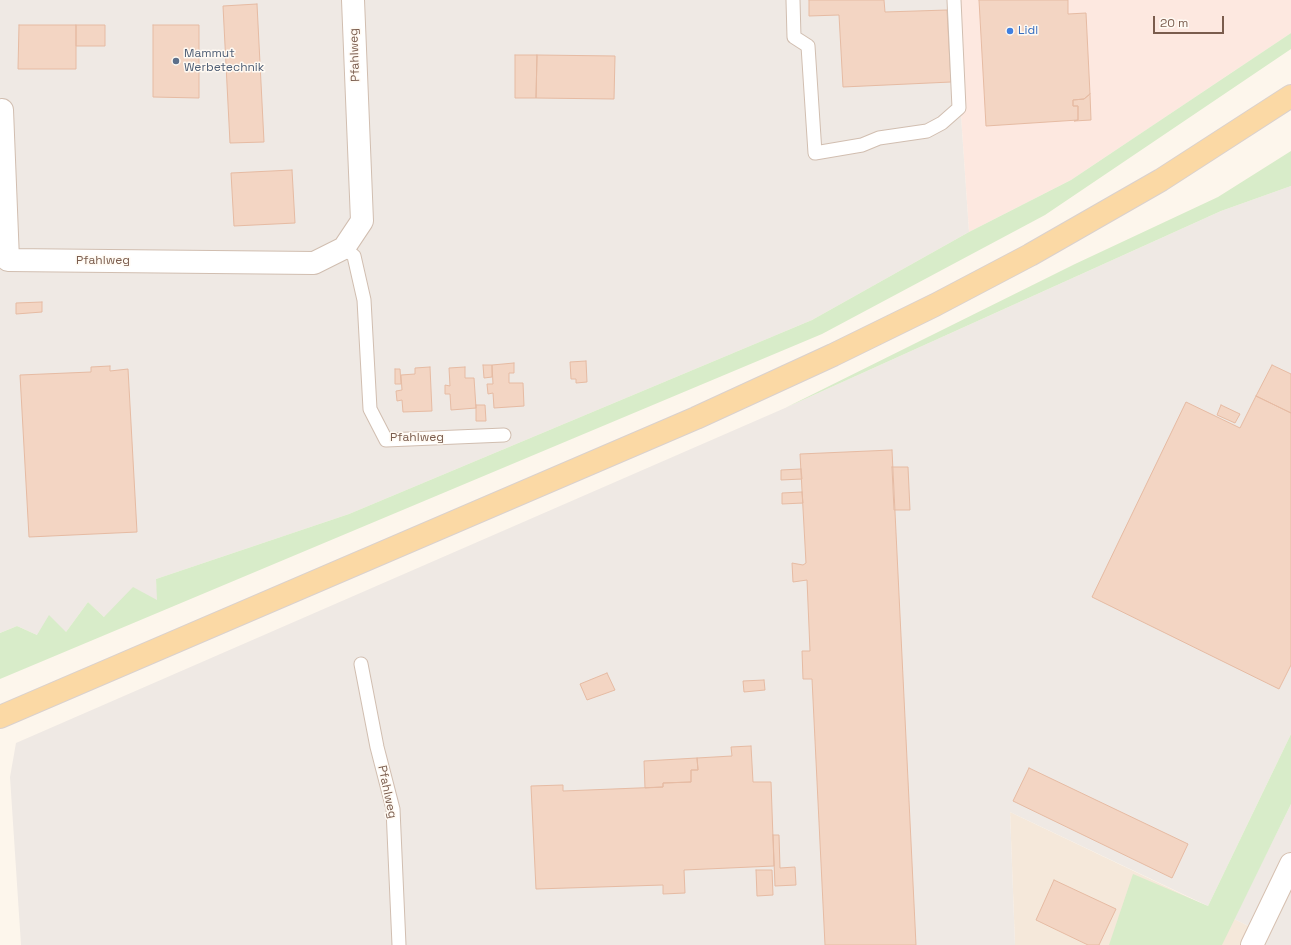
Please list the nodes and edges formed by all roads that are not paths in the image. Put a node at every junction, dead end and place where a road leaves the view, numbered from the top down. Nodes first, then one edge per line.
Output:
1 (353, 0) edge
2 (793, 0) edge
3 (954, 0) edge
4 (1291, 96) edge
5 (2, 110) dead end
6 (344, 248) junction
7 (504, 435) dead end
8 (361, 664) dead end
9 (0, 717) edge
10 (1291, 864) edge
11 (1286, 889) edge
12 (399, 945) edge
13 (1252, 945) edge

1 - 6 street, Pfahlweg
2 - 3 lane
4 - 9 main road
5 - 6 street, Pfahlweg
6 - 7 lane, Pfahlweg
8 - 12 lane, Pfahlweg
10 - 11 street
11 - 13 street

